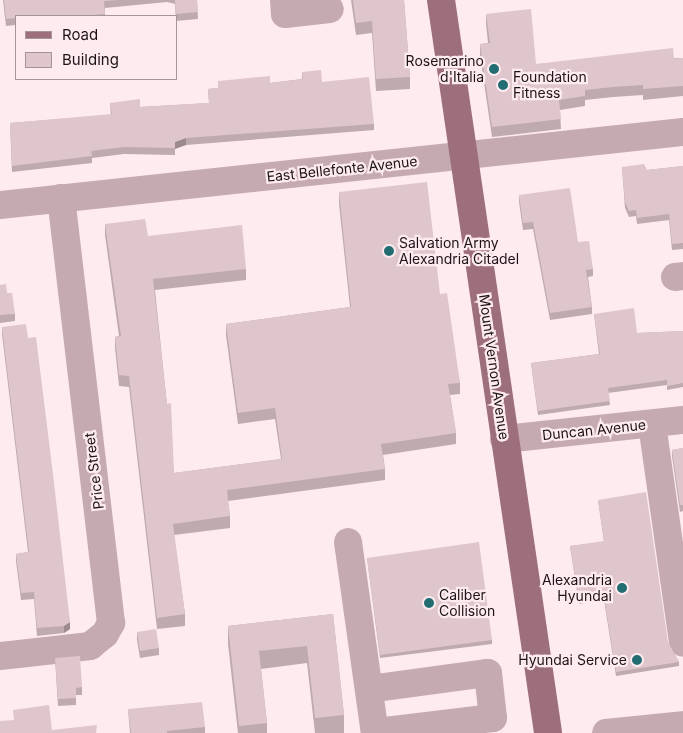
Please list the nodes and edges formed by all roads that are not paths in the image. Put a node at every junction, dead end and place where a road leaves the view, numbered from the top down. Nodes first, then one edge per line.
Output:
1 (284, 0) edge
2 (442, 0) edge
3 (330, 9) dead end
4 (683, 132) edge
5 (465, 156) junction
6 (62, 198) junction
7 (0, 205) edge
8 (683, 420) edge
9 (652, 424) junction
10 (504, 439) junction
11 (348, 542) dead end
12 (677, 558) edge
13 (683, 643) edge
14 (0, 656) edge
15 (369, 689) junction
16 (683, 725) edge
17 (375, 732) edge
18 (548, 733) edge
19 (606, 733) edge

1 - 3 street
2 - 5 main road, Mount Vernon Avenue
4 - 5 street, East Bellefonte Avenue
5 - 6 street, East Bellefonte Avenue
5 - 10 main road, Mount Vernon Avenue
6 - 7 street, East Bellefonte Avenue
6 - 14 street, Price Street
8 - 9 street, Duncan Avenue
9 - 10 street, Duncan Avenue
9 - 12 street
10 - 18 main road, Mount Vernon Avenue
11 - 15 street
12 - 13 street
15 - 17 street
15 - 17 street
16 - 19 street

